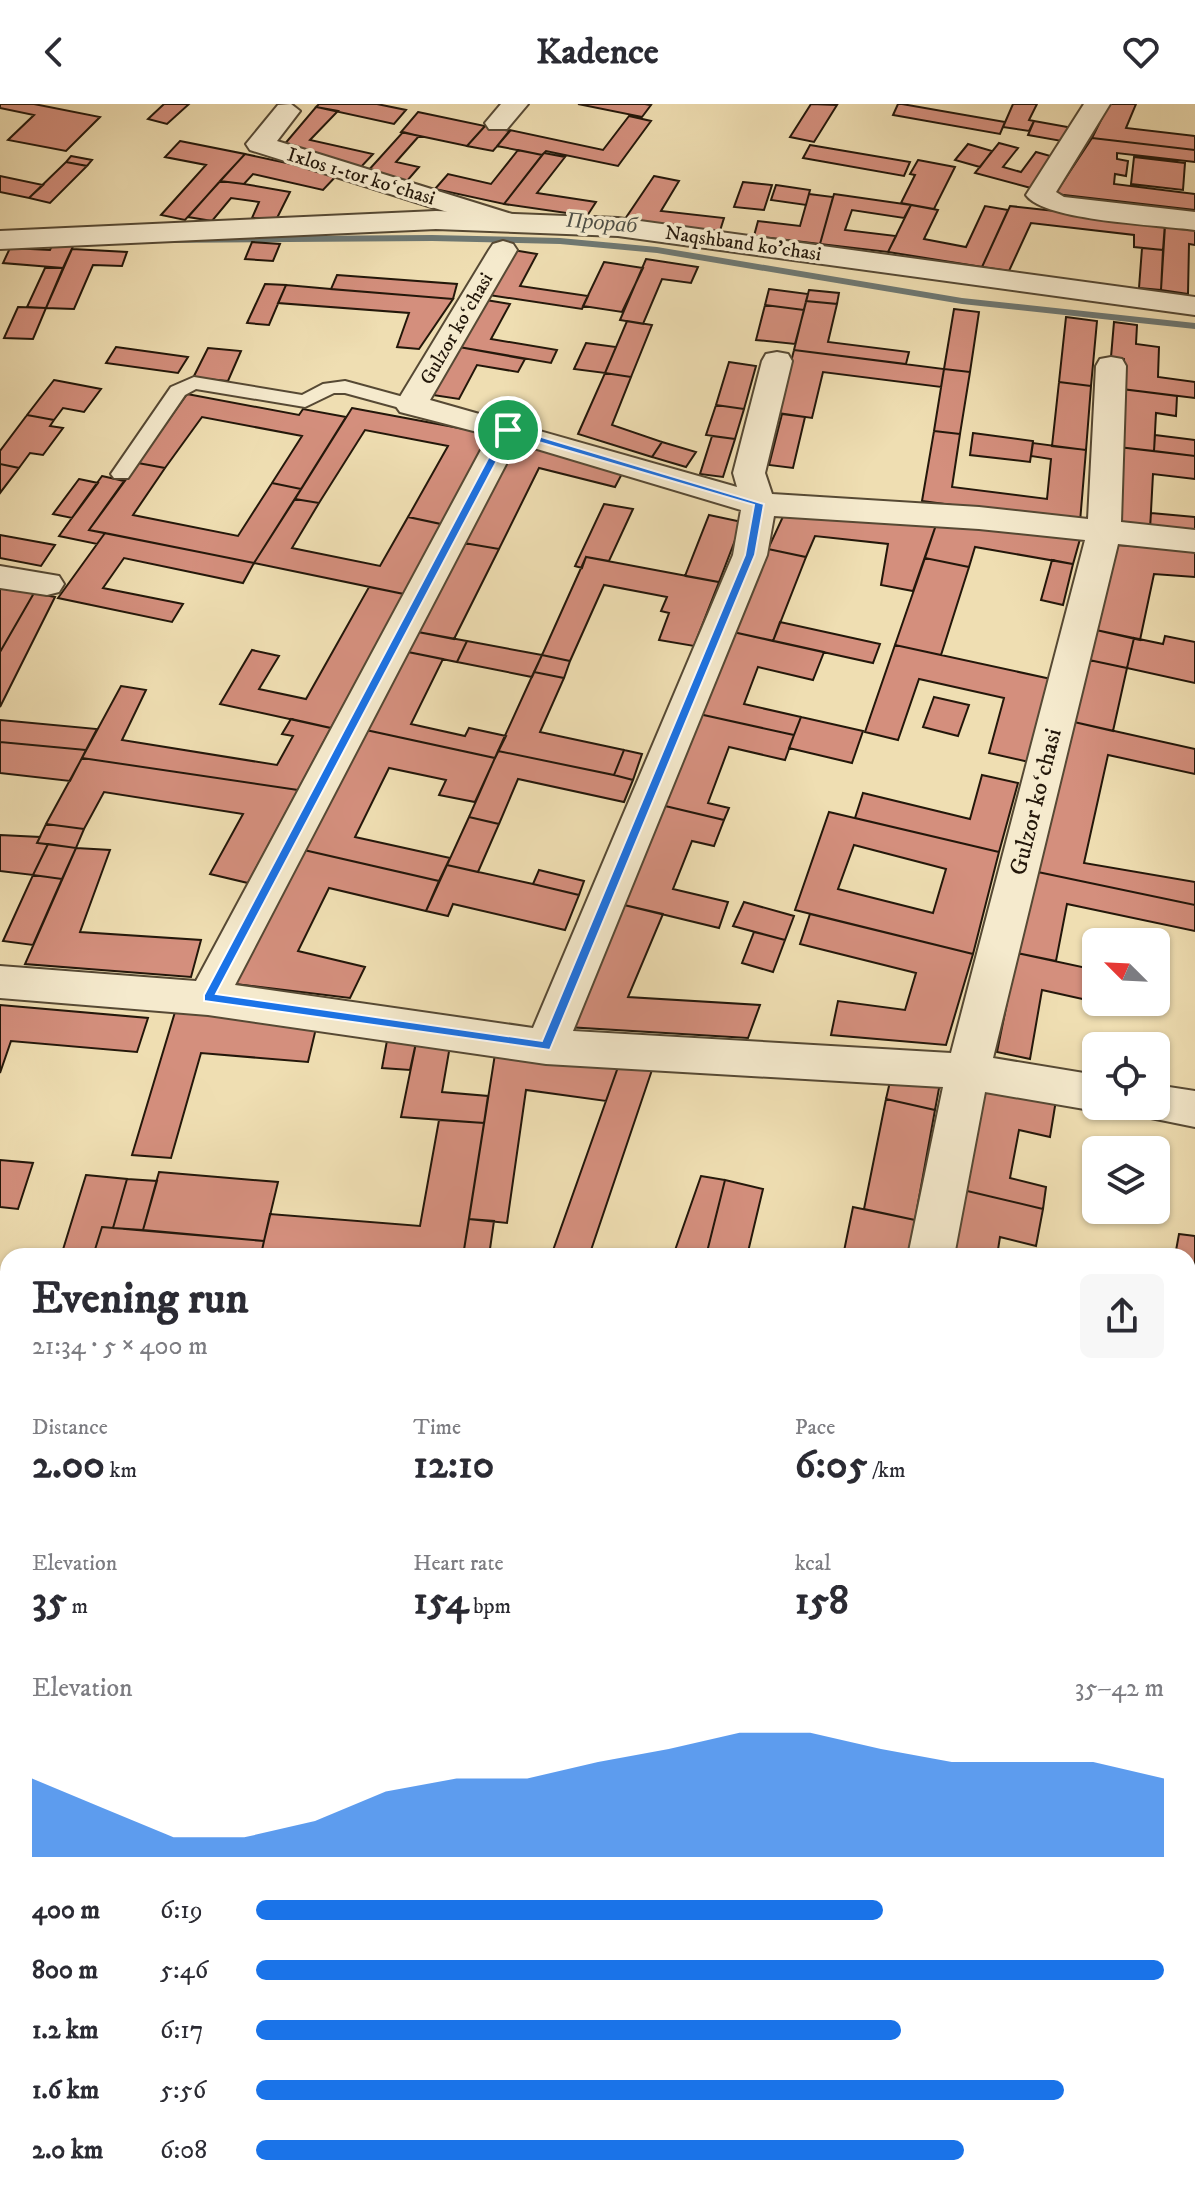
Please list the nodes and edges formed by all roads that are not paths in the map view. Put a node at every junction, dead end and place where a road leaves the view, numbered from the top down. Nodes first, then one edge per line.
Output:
1 (1097, 104) edge
2 (287, 111) dead end
3 (1195, 221) edge
4 (504, 236) junction
5 (0, 240) edge
6 (1195, 306) edge
7 (777, 361) dead end
8 (1111, 366) dead end
9 (411, 405) junction
10 (508, 430) junction
11 (121, 474) dead end
12 (759, 504) junction
13 (1104, 533) junction
14 (1195, 541) edge
15 (0, 577) edge
16 (47, 584) dead end
17 (0, 982) edge
18 (208, 998) junction
19 (546, 1047) junction
20 (968, 1071) junction
21 (1082, 1091) edge
22 (1170, 1105) edge
23 (1195, 1109) edge
24 (933, 1248) edge

1 - 3 street
2 - 4 street, Ixlos 1-tor koʻchasi
4 - 5 street, Naqshband ko'chasi
4 - 6 street, Naqshband ko'chasi
4 - 9 street, Gulzor koʻchasi
7 - 12 street
8 - 13 street
9 - 10 street, Gulzor koʻchasi
9 - 11 lane
10 - 12 street, Gulzor koʻchasi
10 - 18 street
12 - 13 street, Gulzor koʻchasi
12 - 19 street
13 - 14 street, Gulzor koʻchasi
13 - 20 street, Gulzor koʻchasi
15 - 16 street
17 - 18 street
18 - 19 street
19 - 20 street
20 - 21 street
20 - 24 street, Gulzor koʻchasi
22 - 23 street

